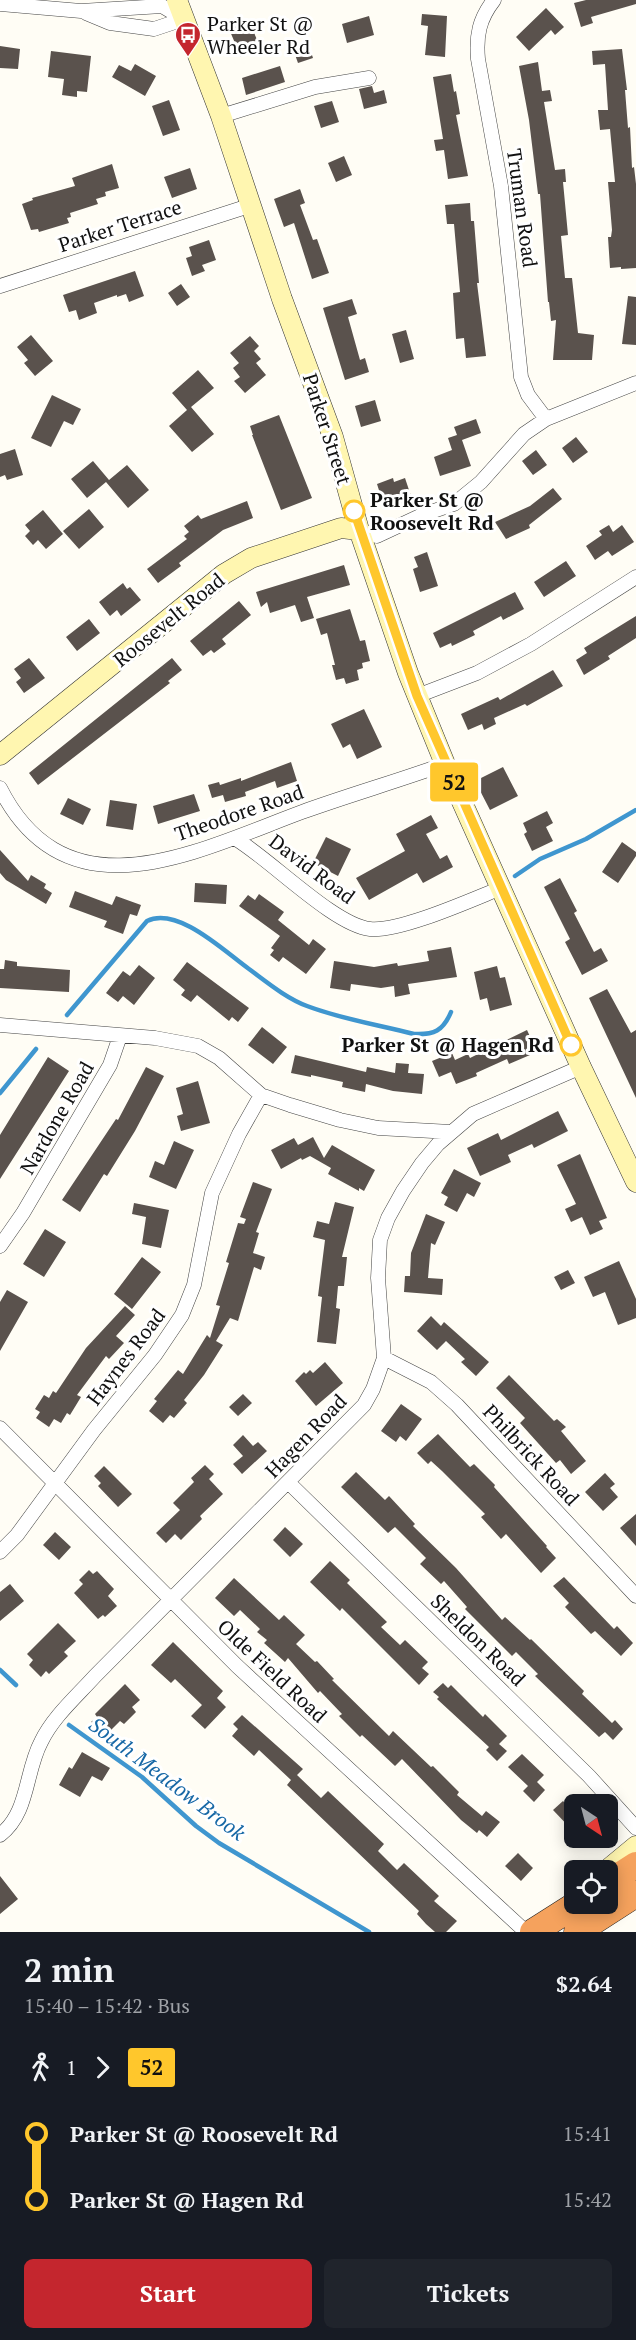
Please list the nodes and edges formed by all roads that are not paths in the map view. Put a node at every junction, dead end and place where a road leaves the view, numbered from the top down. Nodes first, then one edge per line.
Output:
1 (177, 0) edge
2 (494, 0) edge
3 (0, 4) edge
4 (81, 11) junction
5 (184, 19) junction
6 (369, 78) dead end
7 (221, 116) junction
8 (252, 204) junction
9 (0, 286) edge
10 (636, 383) edge
11 (546, 419) junction
12 (359, 530) junction
13 (636, 577) edge
14 (417, 696) junction
15 (0, 755) edge
16 (446, 764) junction
17 (0, 788) edge
18 (236, 839) junction
19 (501, 888) junction
20 (0, 1025) edge
21 (120, 1036) junction
22 (581, 1067) junction
23 (261, 1095) junction
24 (451, 1132) junction
25 (634, 1173) edge
26 (0, 1246) edge
27 (384, 1358) junction
28 (0, 1428) edge
29 (289, 1482) junction
30 (56, 1485) junction
31 (0, 1552) edge
32 (636, 1596) edge
33 (170, 1600) junction
34 (636, 1828) edge
35 (2, 1830) edge
36 (636, 1846) edge
37 (618, 1861) edge
38 (636, 1865) edge
39 (618, 1877) edge
40 (636, 1894) edge
41 (564, 1906) edge
42 (636, 1906) edge
43 (564, 1912) edge
44 (526, 1932) edge
45 (533, 1932) edge
46 (577, 1932) edge
47 (585, 1932) edge

1 - 5 main road, Parker Street
2 - 11 street, Truman Road
3 - 4 street
4 - 5 street
4 - 5 street
5 - 7 main road, Parker Street
6 - 7 street
7 - 8 main road, Parker Street
8 - 9 street, Parker Terrace
8 - 12 main road, Parker Street
10 - 11 street
11 - 12 street
12 - 14 main road, Parker Street
12 - 15 main road, Roosevelt Road
13 - 14 street
14 - 16 main road, Parker Street
16 - 18 street, Theodore Road
16 - 19 main road, Parker Street
17 - 18 street, Theodore Road
18 - 19 street, David Road
19 - 22 main road, Parker Street
20 - 21 street
21 - 23 street
21 - 26 street, Nardone Road
22 - 24 street, Hagen Road
22 - 25 main road, Parker Street
23 - 24 street
23 - 30 street, Haynes Road
24 - 27 street, Hagen Road
27 - 29 street, Hagen Road
27 - 32 street, Philbrick Road
28 - 30 street, Olde Field Road
29 - 33 street, Hagen Road
29 - 34 street, Sheldon Road
30 - 31 street, Haynes Road
30 - 33 street, Olde Field Road
33 - 35 street, Hagen Road
33 - 44 street, Olde Field Road
36 - 37 main road
38 - 39 highway
40 - 46 highway
41 - 45 main road
42 - 47 main road
43 - 45 highway

